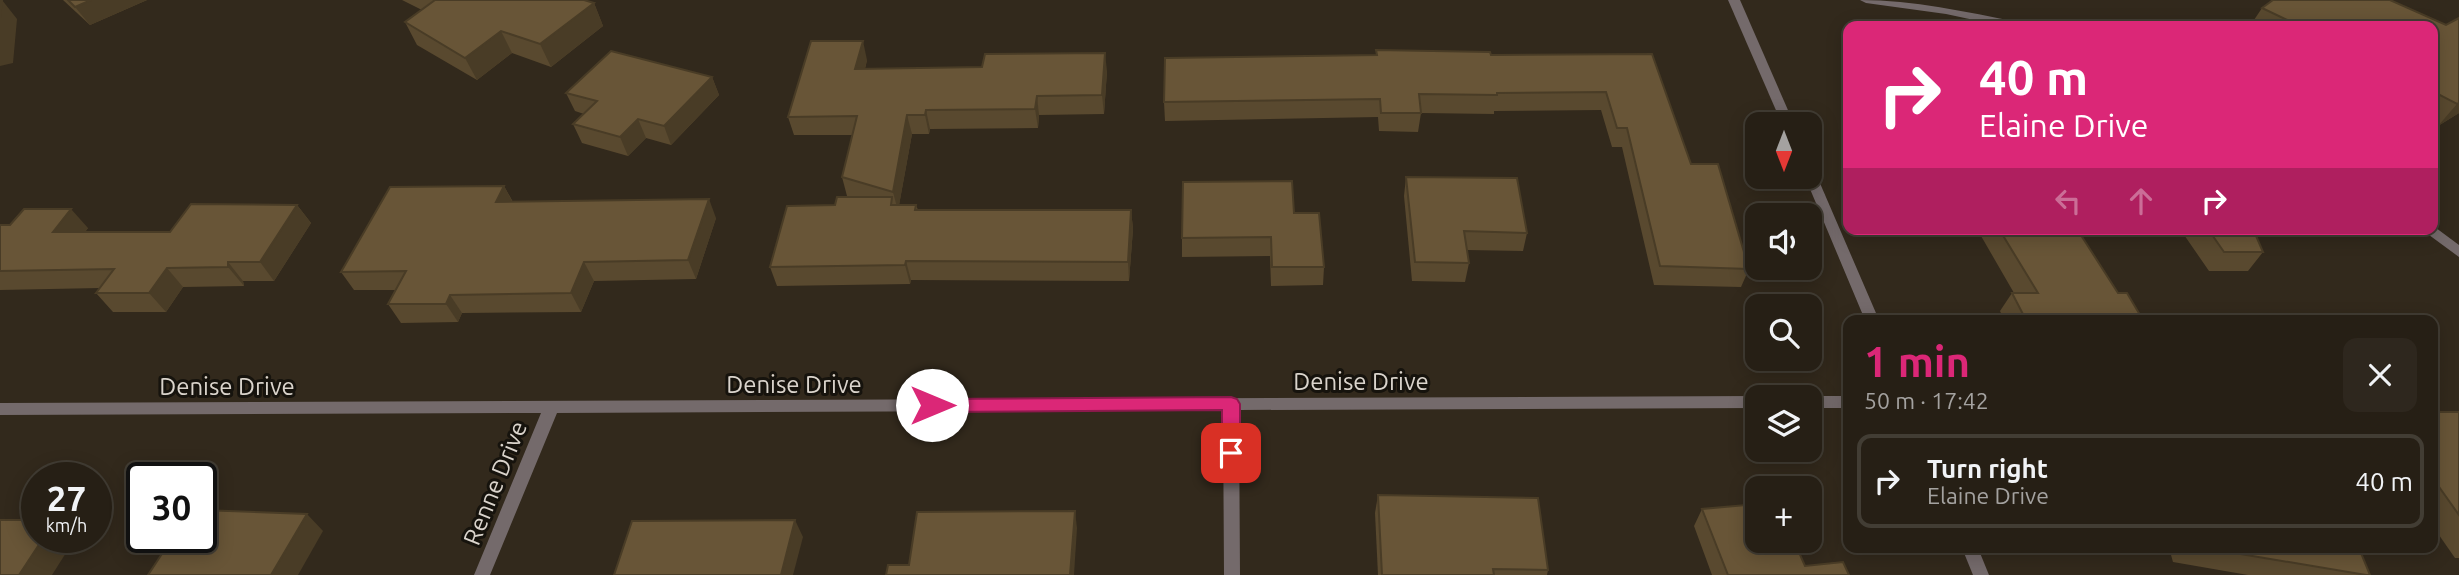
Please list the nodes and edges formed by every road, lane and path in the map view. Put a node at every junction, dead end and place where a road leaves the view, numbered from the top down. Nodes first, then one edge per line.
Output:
1 (1734, 0) edge
2 (1866, 0) edge
3 (1994, 21) edge
4 (1783, 112) edge
5 (1816, 189) edge
6 (2438, 235) edge
7 (2459, 251) edge
8 (1870, 315) edge
9 (1745, 402) edge
10 (1822, 402) edge
11 (1843, 402) edge
12 (1231, 404) junction
13 (551, 408) junction
14 (0, 410) edge
15 (1972, 553) edge
16 (482, 575) edge
17 (1232, 575) edge
18 (1981, 575) edge

1 - 4 street
2 - 3 street
5 - 8 street
6 - 7 street
9 - 12 street, Denise Drive
10 - 11 street
12 - 13 street, Denise Drive
12 - 17 street
13 - 14 street, Denise Drive
13 - 16 street, Renne Drive
15 - 18 street

